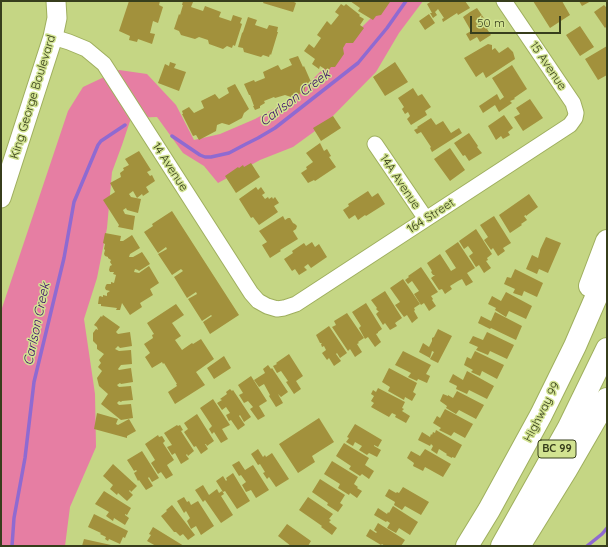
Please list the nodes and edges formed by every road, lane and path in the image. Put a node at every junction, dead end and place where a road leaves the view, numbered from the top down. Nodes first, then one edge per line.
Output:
1 (68, 1) edge
2 (504, 1) edge
3 (57, 10) edge
4 (53, 37) junction
5 (576, 112) joint
6 (375, 144) dead end
7 (1, 198) edge
8 (426, 220) junction
9 (607, 241) edge
10 (607, 272) edge
11 (277, 308) joint
12 (607, 349) edge
13 (607, 399) edge
14 (541, 415) junction
15 (468, 546) edge
16 (502, 546) edge
17 (519, 546) edge

1 - 3 main road, King George Boulevard
2 - 5 street, 15 Avenue
3 - 4 main road, King George Boulevard
4 - 7 main road, King George Boulevard
4 - 11 street, 14 Avenue
5 - 8 street, 164 Street
6 - 8 street, 14A Avenue
8 - 11 street, 164 Street
9 - 14 highway
10 - 14 highway, Highway 99 / BC 99
12 - 16 highway, BC 99
13 - 17 highway
14 - 15 highway, Highway 99 / BC 99

